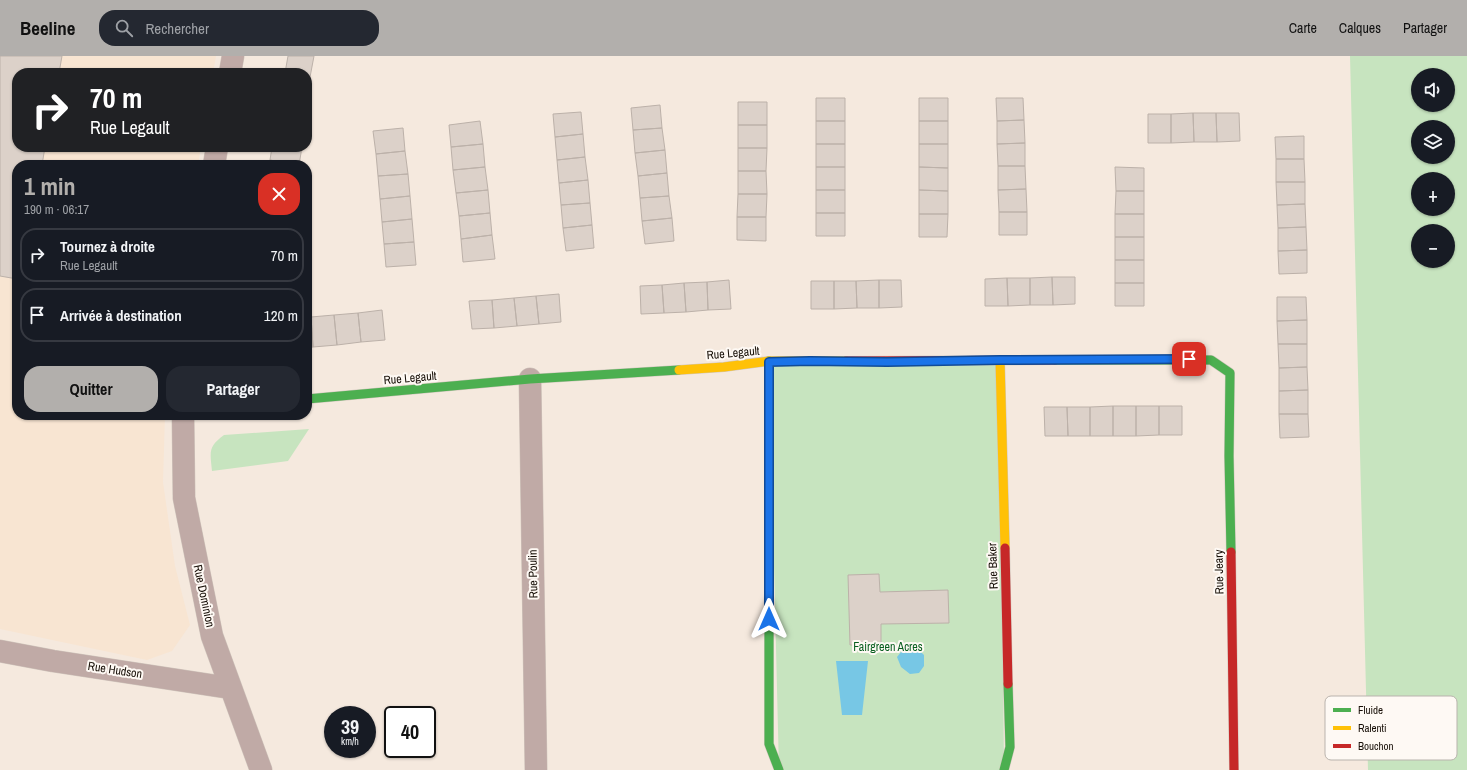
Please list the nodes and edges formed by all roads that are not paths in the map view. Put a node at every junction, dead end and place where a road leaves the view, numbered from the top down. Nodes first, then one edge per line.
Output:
1 (234, 56) edge
2 (231, 68) edge
3 (1000, 360) junction
4 (769, 362) junction
5 (1230, 373) joint
6 (530, 379) junction
7 (312, 399) edge
8 (183, 420) edge
9 (0, 651) edge
10 (230, 688) junction
11 (261, 770) edge
12 (536, 770) edge
13 (779, 770) edge
14 (1004, 770) edge
15 (1234, 770) edge

1 - 2 street
3 - 4 street, Rue Legault
3 - 5 street, Rue Legault
3 - 14 street, Rue Baker
4 - 6 street, Rue Legault
4 - 13 street
5 - 15 street, Rue Jeary
6 - 7 street, Rue Legault
6 - 12 street, Rue Poulin
8 - 10 street, Rue Dominion
9 - 10 street, Rue Hudson
10 - 11 street, Rue Dominion

